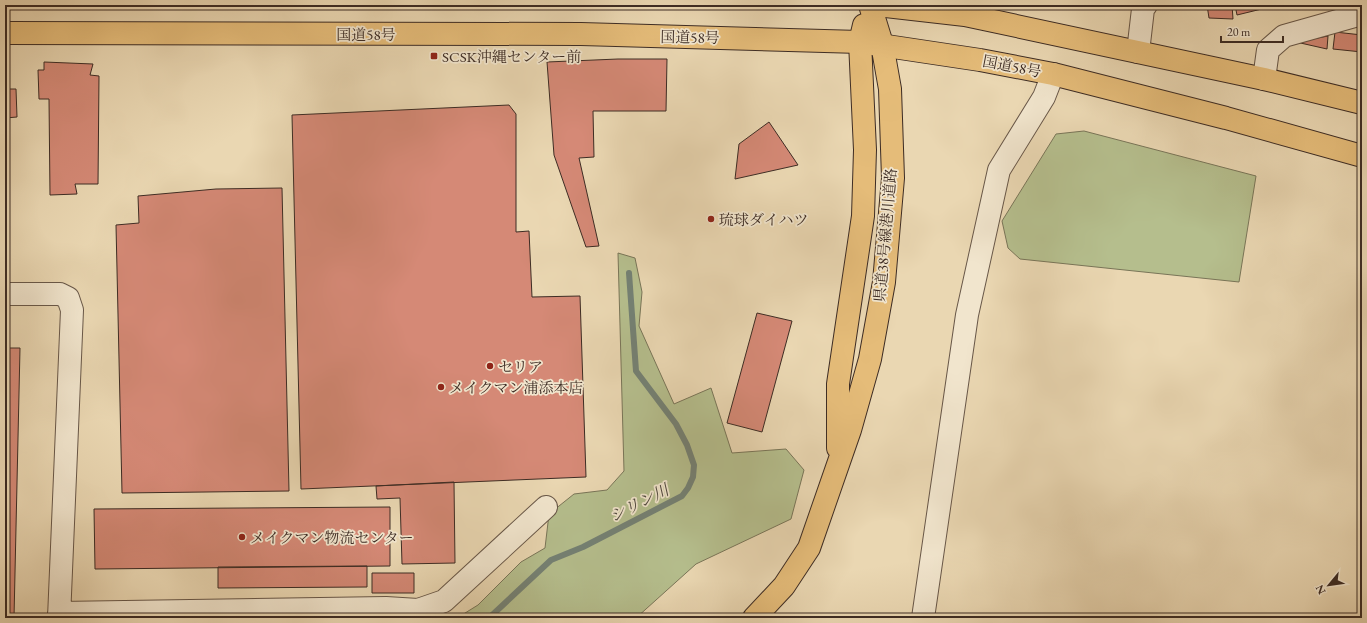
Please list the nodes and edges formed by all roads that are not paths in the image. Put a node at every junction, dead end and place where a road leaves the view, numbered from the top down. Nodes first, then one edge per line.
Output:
1 (870, 5) edge
2 (877, 5) edge
3 (1146, 5) edge
4 (1362, 14) edge
5 (5, 33) edge
6 (860, 42) junction
7 (882, 44) junction
8 (1138, 52) junction
9 (1053, 74) junction
10 (1264, 79) junction
11 (1362, 103) edge
12 (1362, 156) edge
13 (5, 294) edge
14 (838, 461) junction
15 (546, 507) dead end
16 (59, 616) edge
17 (754, 618) edge
18 (923, 618) edge

1 - 6 main road, 県道38号線港川道路
1 - 7 main road, 県道38号線港川道路
2 - 8 main road
3 - 8 street
4 - 10 street
5 - 6 main road, 国道58号
6 - 7 main road, 国道58号
6 - 14 main road, 県道38号線港川道路
7 - 9 main road, 国道58号
7 - 14 main road, 県道38号線港川道路
8 - 10 main road
9 - 12 main road, 国道58号
9 - 18 street
10 - 11 main road
13 - 16 street
14 - 17 main road, 県道38号線港川道路
15 - 16 street

